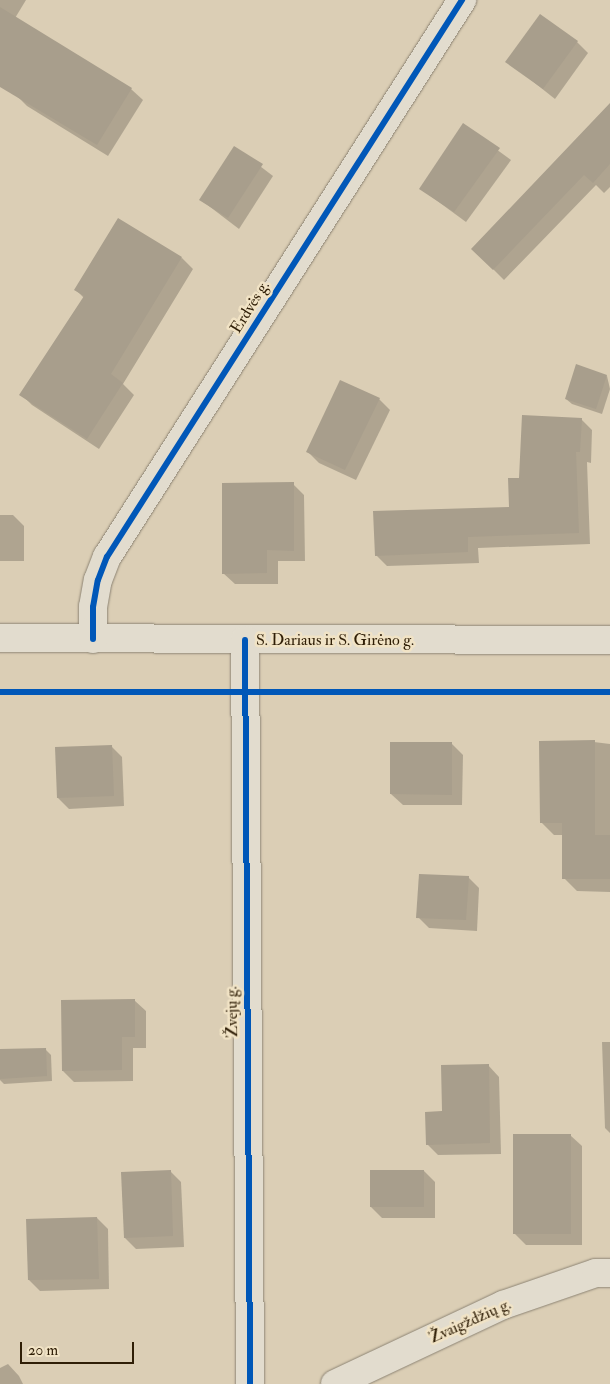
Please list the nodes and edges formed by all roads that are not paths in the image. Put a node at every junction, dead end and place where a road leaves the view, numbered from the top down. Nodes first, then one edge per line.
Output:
1 (462, 0) edge
2 (0, 638) edge
3 (93, 639) junction
4 (245, 640) junction
5 (610, 640) edge
6 (610, 1273) edge
7 (250, 1384) edge
8 (335, 1384) edge

1 - 3 street, Erdvės g.
2 - 3 street, S. Dariaus ir S. Girėno g.
3 - 4 street, S. Dariaus ir S. Girėno g.
4 - 5 street, S. Dariaus ir S. Girėno g.
4 - 7 street, Žvejų g.
6 - 8 street, Žvaigždžių g.

